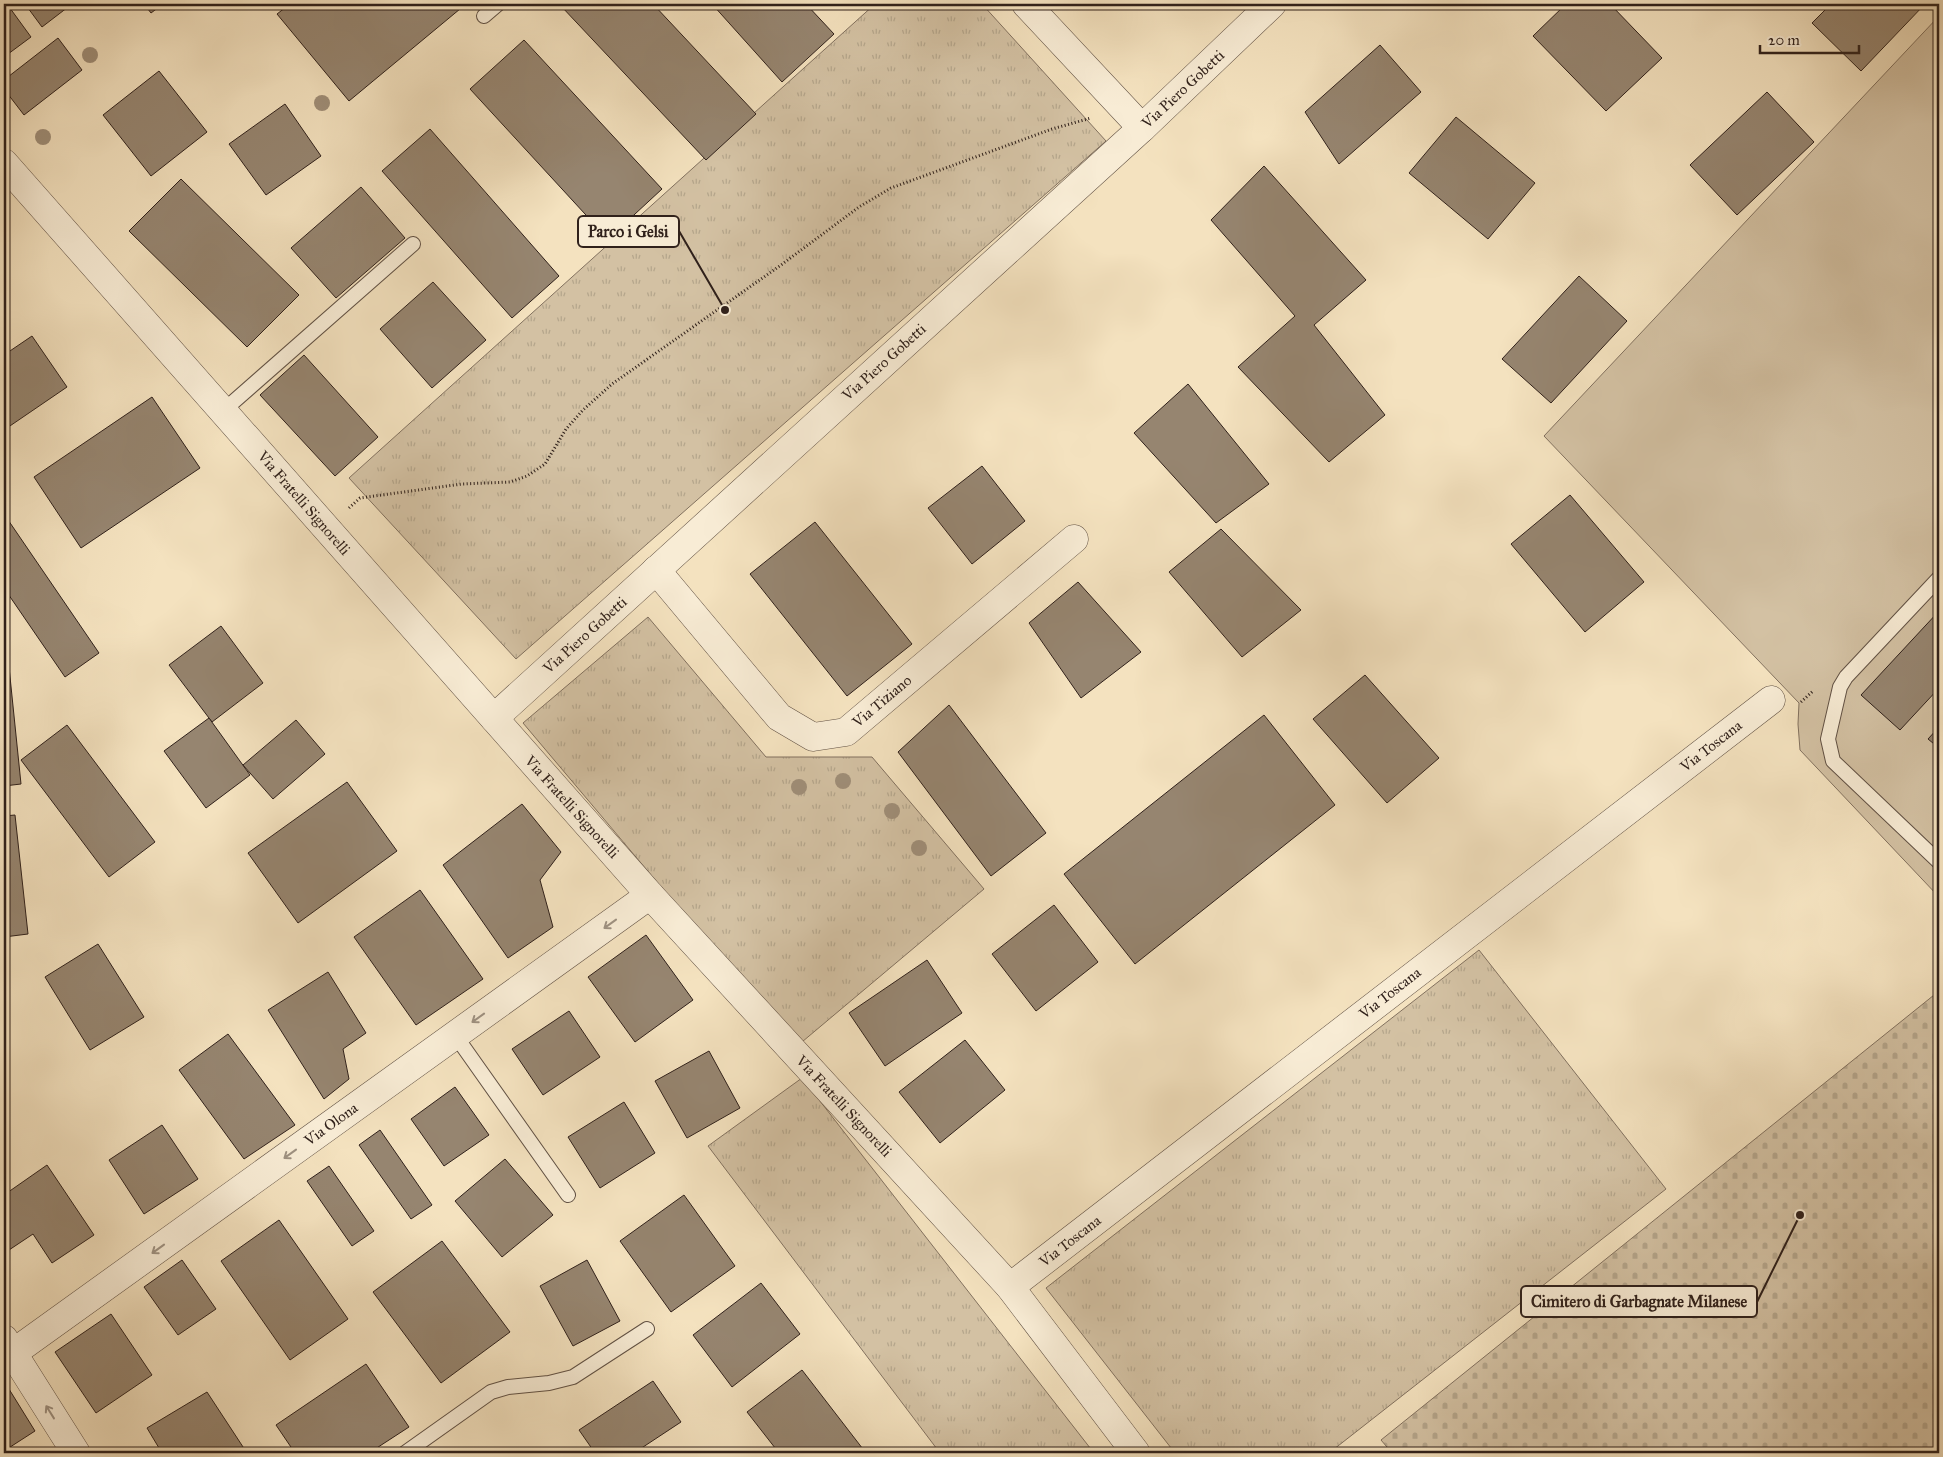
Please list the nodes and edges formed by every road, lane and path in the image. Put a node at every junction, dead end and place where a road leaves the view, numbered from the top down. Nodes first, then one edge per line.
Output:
1 (498, 4) edge
2 (1026, 4) edge
3 (1272, 4) edge
4 (484, 16) dead end
5 (1123, 108) junction
6 (1142, 128) junction
7 (4, 163) edge
8 (413, 244) dead end
9 (223, 411) junction
10 (327, 529) junction
11 (1074, 539) dead end
12 (656, 570) junction
13 (1939, 578) edge
14 (1846, 677) junction
15 (1771, 700) joint
16 (494, 718) junction
17 (1939, 862) edge
18 (650, 895) junction
19 (455, 1035) junction
20 (568, 1195) dead end
21 (1010, 1287) junction
22 (647, 1329) dead end
23 (8, 1346) edge
24 (76, 1453) edge
25 (405, 1453) edge
26 (1136, 1453) edge

1 - 4 lane
2 - 5 street
3 - 6 street, Via Piero Gobetti
5 - 6 street
5 - 10 path
6 - 12 street, Via Piero Gobetti
7 - 9 street, Via Fratelli Signorelli
8 - 9 lane
9 - 10 street, Via Fratelli Signorelli
10 - 16 street, Via Fratelli Signorelli
11 - 12 street, Via Tiziano
12 - 16 street, Via Piero Gobetti
13 - 14 lane
14 - 15 path
14 - 17 lane
15 - 21 street, Via Toscana
16 - 18 street, Via Fratelli Signorelli
18 -> 19 street, Via Olona
18 - 21 street, Via Fratelli Signorelli
19 - 20 lane
19 -> 23 street, Via Olona
21 - 26 street, Via Fratelli Signorelli
22 - 25 lane
24 -> 23 street

